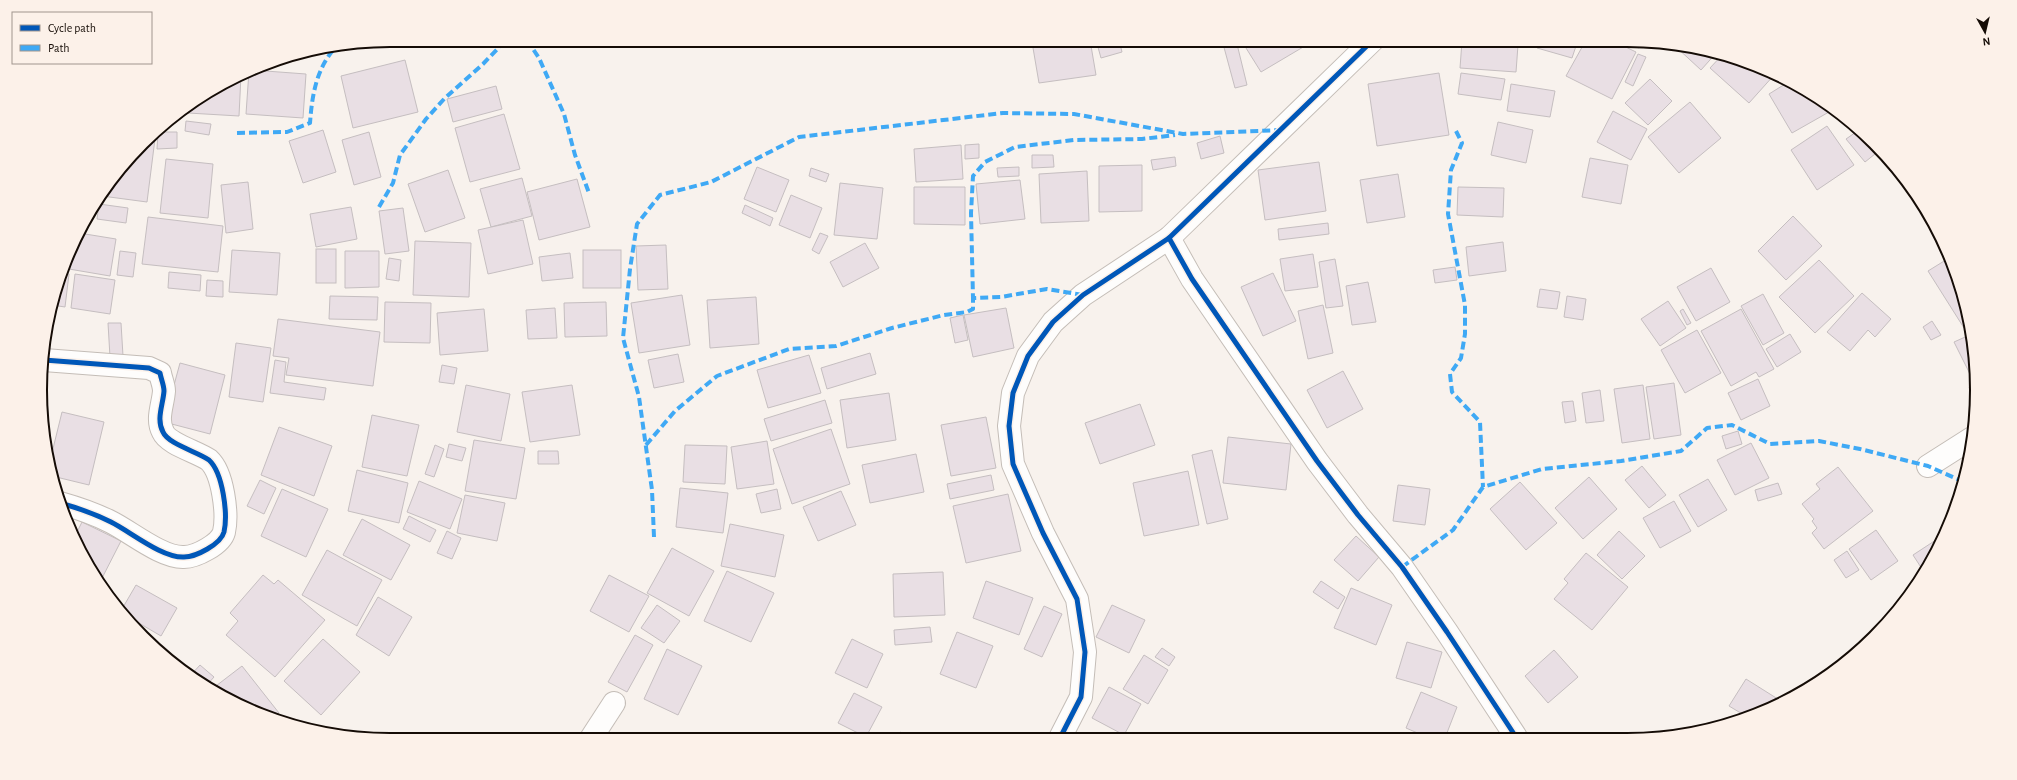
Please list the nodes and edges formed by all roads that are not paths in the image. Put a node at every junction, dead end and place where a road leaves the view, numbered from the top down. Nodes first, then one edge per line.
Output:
1 (1366, 47) edge
2 (1169, 238) junction
3 (49, 360) edge
4 (1966, 442) edge
5 (1928, 466) dead end
6 (67, 505) edge
7 (614, 703) dead end
8 (595, 733) edge
9 (1063, 733) edge
10 (1513, 733) edge

1 - 2 street
2 - 9 street
2 - 10 street
3 - 6 street
4 - 5 street
7 - 8 street

